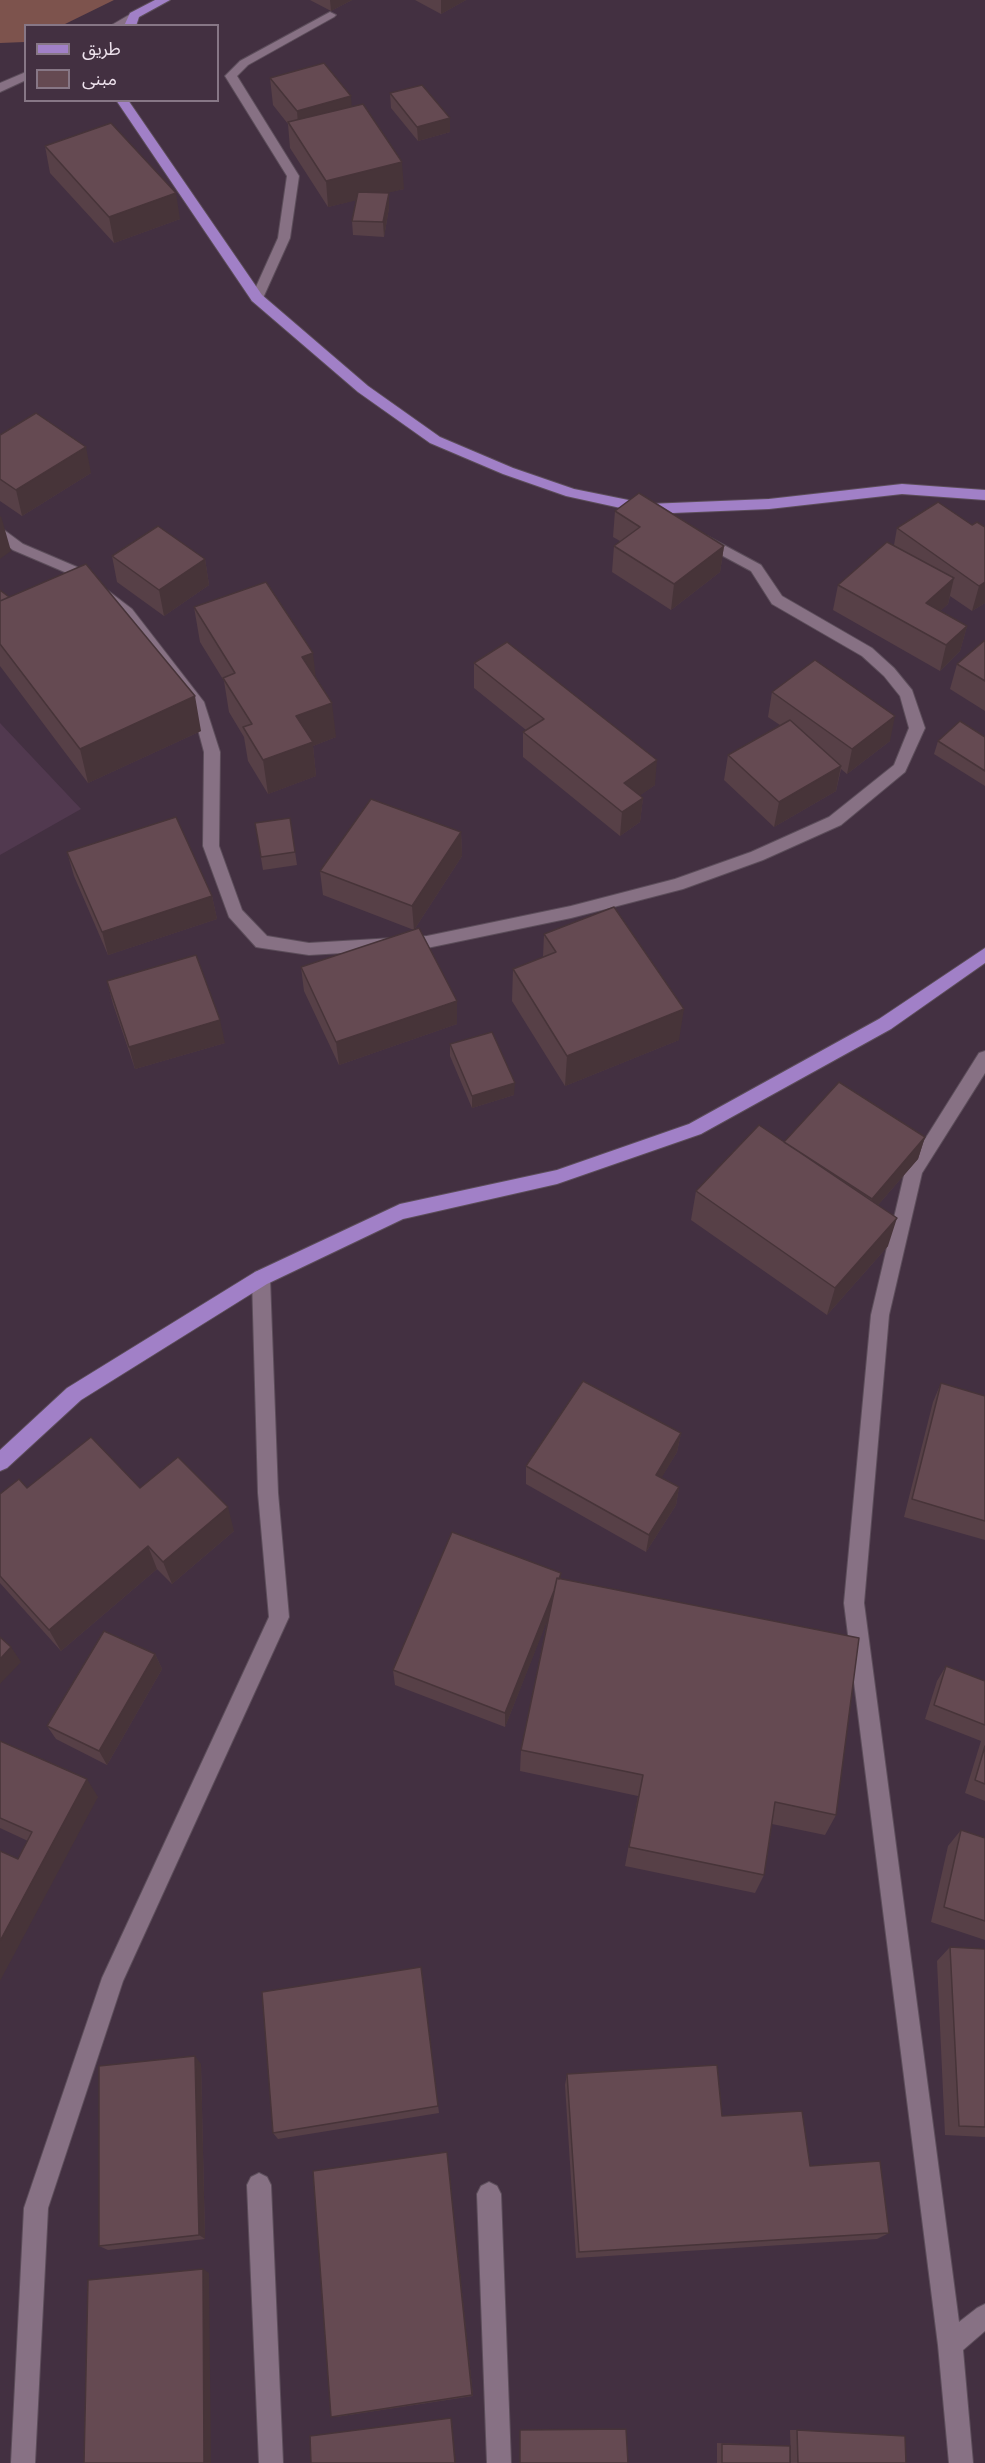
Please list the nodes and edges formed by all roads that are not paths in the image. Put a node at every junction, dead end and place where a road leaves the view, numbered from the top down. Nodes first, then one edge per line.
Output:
1 (164, 0) edge
2 (330, 15) dead end
3 (132, 20) edge
4 (24, 76) edge
5 (0, 88) edge
6 (123, 102) edge
7 (257, 298) junction
8 (985, 495) edge
9 (648, 509) junction
10 (0, 532) edge
11 (985, 954) edge
12 (985, 1059) edge
13 (261, 1278) junction
14 (0, 1462) edge
15 (259, 2185) dead end
16 (489, 2194) dead end
17 (985, 2316) edge
18 (950, 2345) junction
19 (23, 2463) edge
20 (271, 2463) edge
21 (499, 2463) edge
22 (961, 2463) edge

1 - 3 main road
2 - 7 street
4 - 5 street
6 - 7 main road
7 - 9 main road
8 - 9 main road
9 - 10 street
11 - 13 main road
12 - 18 street
13 - 14 main road
13 - 19 street
15 - 20 street
16 - 21 street
17 - 18 street
18 - 22 street

